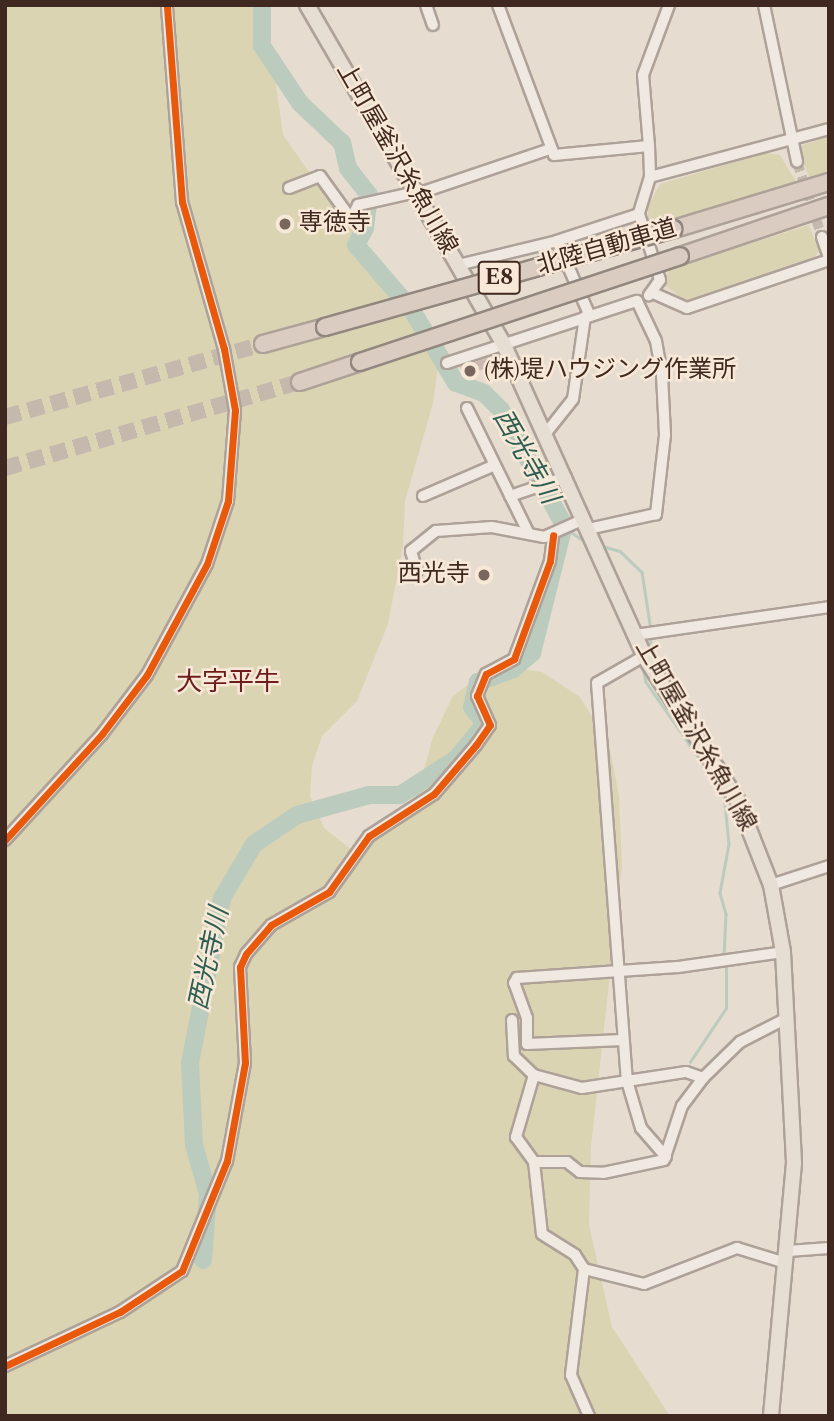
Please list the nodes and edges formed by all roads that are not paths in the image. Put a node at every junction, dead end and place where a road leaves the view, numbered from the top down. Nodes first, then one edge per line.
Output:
1 (167, 5) edge
2 (307, 5) edge
3 (426, 5) edge
4 (498, 5) edge
5 (669, 5) edge
6 (764, 5) edge
7 (433, 25) dead end
8 (829, 129) edge
9 (790, 142) junction
10 (649, 146) junction
11 (550, 149) junction
12 (797, 162) tunnel mouth
13 (650, 177) junction
14 (829, 182) edge
15 (289, 188) dead end
16 (416, 193) junction
17 (829, 206) edge
18 (639, 214) junction
19 (822, 237) dead end
20 (557, 241) junction
21 (829, 259) edge
22 (458, 265) junction
23 (653, 293) junction
24 (638, 301) junction
25 (588, 316) junction
26 (503, 343) junction
27 (262, 344) tunnel mouth
28 (447, 363) dead end
29 (300, 382) tunnel mouth
30 (467, 408) dead end
31 (546, 433) junction
32 (495, 465) junction
33 (566, 477) junction
34 (423, 496) dead end
35 (510, 496) junction
36 (586, 524) junction
37 (529, 534) junction
38 (553, 534) junction
39 (417, 571) dead end
40 (829, 607) edge
41 (635, 635) junction
42 (644, 656) junction
43 (5, 840) edge
44 (829, 866) edge
45 (771, 885) junction
46 (783, 952) junction
47 (617, 971) junction
48 (787, 1018) junction
49 (512, 1020) dead end
50 (623, 1040) junction
51 (534, 1075) junction
52 (703, 1078) junction
53 (626, 1081) junction
54 (666, 1157) junction
55 (534, 1161) junction
56 (829, 1248) edge
57 (787, 1257) junction
58 (584, 1269) junction
59 (5, 1366) edge
60 (589, 1416) edge
61 (771, 1416) edge

1 - 43 street
2 - 16 main road, 上町屋釜沢糸魚川線
3 - 7 street
4 - 11 street
5 - 10 street
6 - 9 street
8 - 9 street
9 - 12 street
9 - 13 street
10 - 11 street
10 - 13 street
11 - 16 street
13 - 18 street
14 - 27 highway, 北陸自動車道 / E8, bridge
15 - 16 street
16 - 22 main road, 上町屋釜沢糸魚川線
17 - 29 highway, 北陸自動車道 / E8, bridge
18 - 20 street
18 - 23 street
19 - 21 street
20 - 22 street
20 - 25 street
21 - 23 street
22 - 26 main road, 上町屋釜沢糸魚川線
23 - 24 street
24 - 25 street
24 - 36 street
25 - 26 street
25 - 31 street
26 - 28 street
26 - 31 main road, 上町屋釜沢糸魚川線
30 - 32 street
31 - 33 main road, 上町屋釜沢糸魚川線
32 - 34 street
32 - 35 street
33 - 35 street
33 - 36 main road, 上町屋釜沢糸魚川線
35 - 37 street
36 - 38 street
36 - 41 main road, 上町屋釜沢糸魚川線
37 - 38 street
37 - 39 street
38 - 59 street
40 - 41 street
41 - 42 main road, 上町屋釜沢糸魚川線
42 - 45 main road, 上町屋釜沢糸魚川線
42 - 47 street
44 - 45 street
45 - 46 main road, 上町屋釜沢糸魚川線
46 - 47 street
46 - 48 main road, 上町屋釜沢糸魚川線
47 - 50 street
47 - 50 street
48 - 52 street
48 - 57 main road, 上町屋釜沢糸魚川線
49 - 51 street
50 - 53 street
51 - 53 street
51 - 55 street
52 - 53 street
52 - 54 street
53 - 54 street
54 - 55 street
55 - 58 street
56 - 57 street
57 - 58 street
57 - 61 main road, 上町屋釜沢糸魚川線
58 - 60 street

